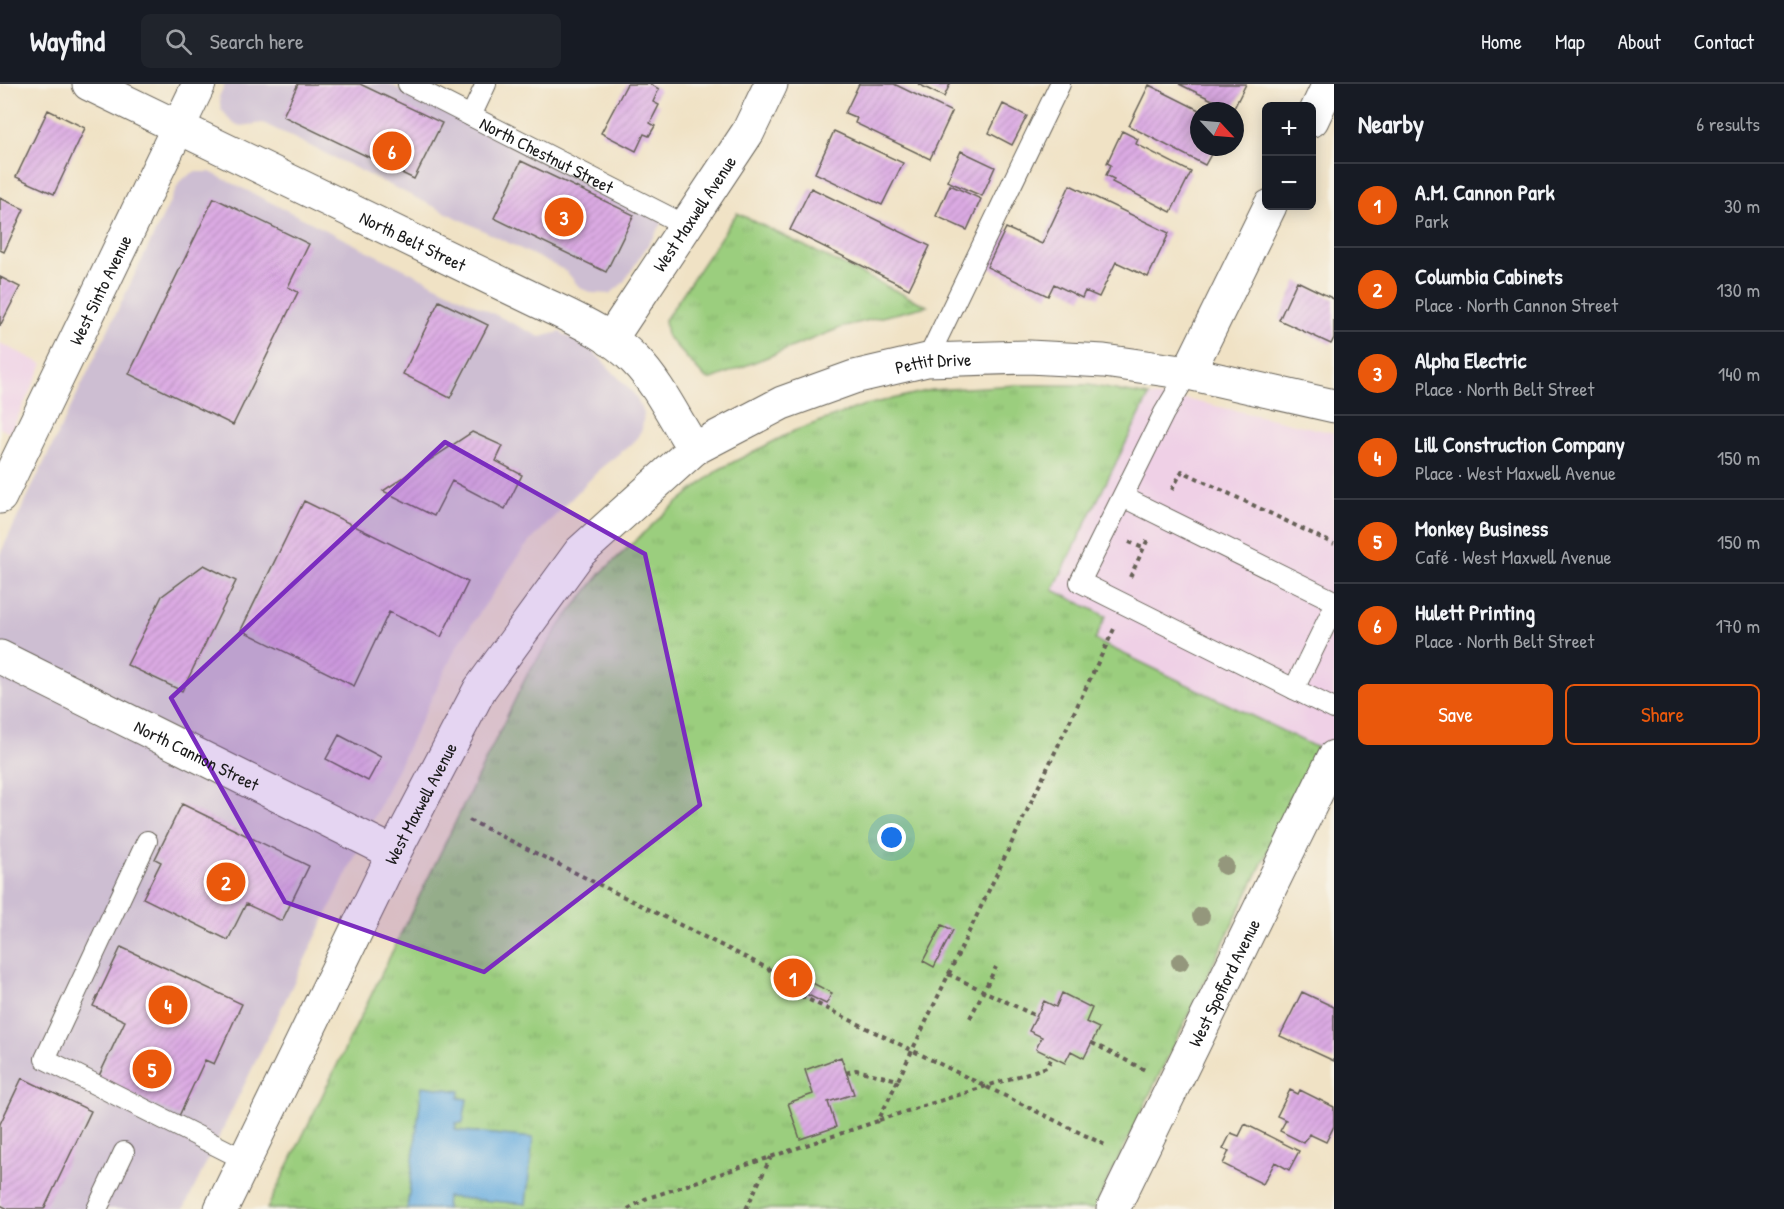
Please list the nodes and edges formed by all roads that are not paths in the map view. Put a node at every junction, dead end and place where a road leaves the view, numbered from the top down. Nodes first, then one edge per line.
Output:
1 (89, 84) edge
2 (199, 84) edge
3 (408, 84) edge
4 (486, 84) edge
5 (771, 84) edge
6 (1060, 84) edge
7 (1329, 84) edge
8 (471, 116) junction
9 (1320, 118) edge
10 (178, 127) junction
11 (1268, 210) edge
12 (685, 225) junction
13 (610, 340) junction
14 (927, 360) junction
15 (1188, 373) junction
16 (1334, 406) edge
17 (694, 449) junction
18 (0, 497) edge
19 (1122, 497) junction
20 (1334, 601) edge
21 (1334, 607) edge
22 (0, 657) edge
23 (1294, 689) junction
24 (1334, 709) edge
25 (1334, 757) edge
26 (147, 841) dead end
27 (394, 853) junction
28 (124, 1152) dead end
29 (245, 1160) junction
30 (1122, 1206) edge
31 (97, 1209) edge
32 (221, 1209) edge

1 - 10 street, North Belt Street
2 - 10 street, West Sinto Avenue
3 - 8 lane, North Chestnut Street
4 - 8 lane
5 - 12 street, West Maxwell Avenue
6 - 14 lane
7 - 9 street
8 - 12 lane, North Chestnut Street
10 - 13 street, North Belt Street
10 - 18 street, West Sinto Avenue
11 - 15 street
12 - 13 street, West Maxwell Avenue
13 - 17 street, North Belt Street
14 - 15 street, Pettit Drive
14 - 17 street, Pettit Drive
15 - 16 street, Pettit Drive
15 - 19 lane
17 - 27 street, West Maxwell Avenue
19 - 20 lane
19 - 23 lane
21 - 23 lane
22 - 27 street, North Cannon Street
23 - 24 lane
25 - 30 street, West Spofford Avenue
26 - 29 lane
27 - 29 street, West Maxwell Avenue
28 - 31 lane
29 - 32 street, West Maxwell Avenue

